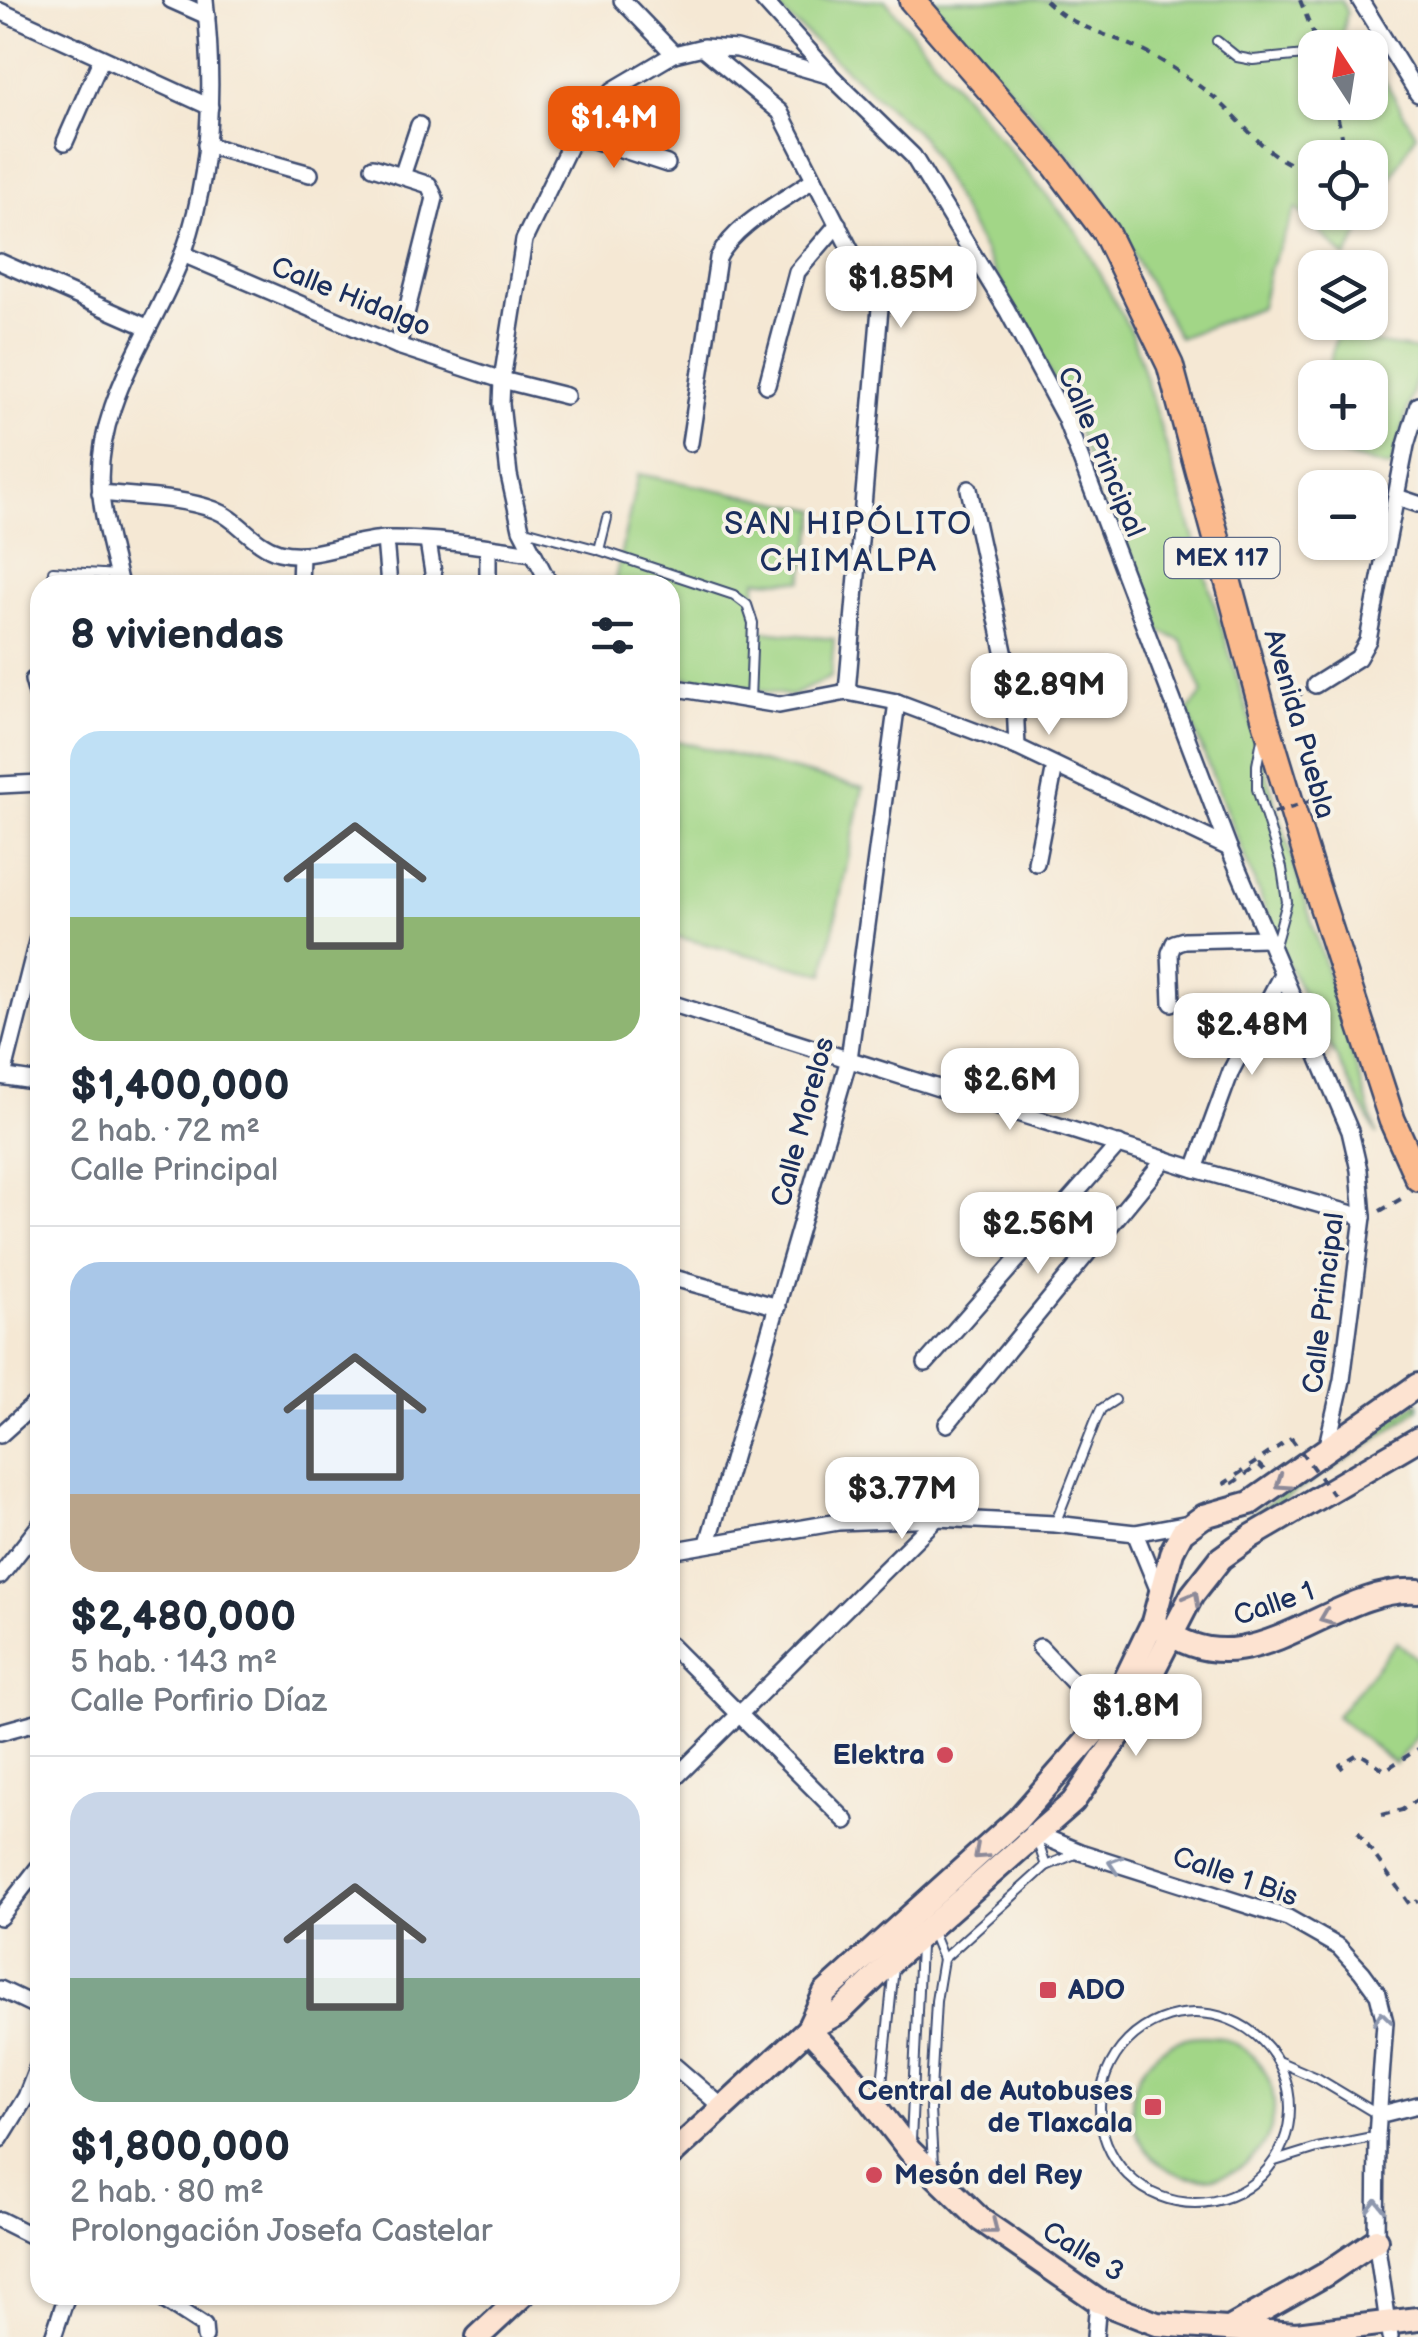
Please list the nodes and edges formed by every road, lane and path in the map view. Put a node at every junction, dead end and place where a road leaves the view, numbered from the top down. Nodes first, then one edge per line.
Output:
1 (171, 0) edge
2 (622, 0) edge
3 (763, 0) edge
4 (912, 0) edge
5 (1045, 0) edge
6 (1300, 0) edge
7 (1360, 0) edge
8 (206, 8) edge
9 (0, 11) edge
10 (1312, 30) edge
11 (1377, 30) edge
12 (1217, 41) dead end
13 (1388, 47) edge
14 (702, 48) junction
15 (674, 54) junction
16 (1298, 56) edge
17 (101, 60) junction
18 (832, 76) junction
19 (1418, 94) edge
20 (210, 107) junction
21 (419, 125) dead end
22 (575, 134) junction
23 (65, 142) dead end
24 (206, 145) junction
25 (667, 164) dead end
26 (373, 167) dead end
27 (1298, 168) edge
28 (310, 174) dead end
29 (402, 176) junction
30 (814, 179) junction
31 (838, 224) junction
32 (183, 254) junction
33 (0, 262) edge
34 (147, 327) junction
35 (398, 346) junction
36 (502, 380) junction
37 (767, 385) dead end
38 (566, 396) dead end
39 (1418, 406) edge
40 (690, 444) dead end
41 (969, 489) dead end
42 (100, 493) junction
43 (1396, 497) junction
44 (1418, 504) edge
45 (607, 518) dead end
46 (521, 529) junction
47 (385, 539) junction
48 (428, 542) junction
49 (488, 547) junction
50 (598, 550) junction
51 (532, 553) junction
52 (301, 555) junction
53 (53, 571) dead end
54 (82, 575) edge
55 (118, 575) edge
56 (300, 575) edge
57 (388, 575) edge
58 (433, 575) edge
59 (488, 575) edge
60 (544, 575) edge
61 (674, 575) edge
62 (680, 577) edge
63 (1315, 685) joint
64 (680, 688) edge
65 (848, 692) junction
66 (750, 700) junction
67 (896, 702) junction
68 (1266, 719) junction
69 (1017, 747) junction
70 (1055, 766) junction
71 (30, 784) edge
72 (0, 785) edge
73 (1312, 800) dead end
74 (1274, 814) dead end
75 (1229, 848) junction
76 (1036, 863) dead end
77 (1270, 946) junction
78 (30, 967) edge
79 (1282, 974) junction
80 (1172, 1003) dead end
81 (680, 1006) edge
82 (849, 1060) junction
83 (1, 1076) edge
84 (30, 1080) edge
85 (1119, 1144) junction
86 (1165, 1159) junction
87 (1195, 1169) junction
88 (1418, 1178) edge
89 (1418, 1188) edge
90 (1384, 1210) dead end
91 (1362, 1216) junction
92 (680, 1280) edge
93 (778, 1307) junction
94 (926, 1364) dead end
95 (1418, 1386) edge
96 (1115, 1400) dead end
97 (30, 1408) edge
98 (947, 1424) dead end
99 (0, 1435) edge
100 (1418, 1439) edge
101 (1326, 1450) junction
102 (1259, 1465) dead end
103 (1333, 1495) dead end
104 (1218, 1512) junction
105 (937, 1518) junction
106 (1193, 1522) junction
107 (1055, 1524) junction
108 (1134, 1533) junction
109 (30, 1538) edge
110 (708, 1543) junction
111 (1238, 1545) junction
112 (680, 1550) edge
113 (0, 1576) edge
114 (1418, 1592) edge
115 (1161, 1598) junction
116 (1153, 1622) junction
117 (1173, 1637) junction
118 (1040, 1647) dead end
119 (680, 1655) edge
120 (742, 1714) junction
121 (1107, 1718) junction
122 (30, 1724) edge
123 (0, 1732) edge
124 (1418, 1749) edge
125 (1342, 1768) dead end
126 (680, 1774) edge
127 (1418, 1799) edge
128 (1382, 1815) dead end
129 (846, 1821) dead end
130 (1026, 1827) junction
131 (1358, 1832) dead end
132 (1080, 1852) junction
133 (1046, 1866) junction
134 (30, 1878) edge
135 (1418, 1900) edge
136 (0, 1917) edge
137 (925, 1932) junction
138 (895, 1958) junction
139 (943, 1959) junction
140 (0, 1989) edge
141 (30, 2003) edge
142 (808, 2029) junction
143 (1280, 2062) junction
144 (680, 2071) edge
145 (30, 2087) edge
146 (721, 2106) junction
147 (1418, 2106) edge
148 (880, 2110) junction
149 (1378, 2115) junction
150 (1377, 2136) junction
151 (0, 2139) edge
152 (680, 2146) edge
153 (910, 2151) junction
154 (1275, 2161) junction
155 (934, 2174) junction
156 (0, 2220) edge
157 (30, 2235) edge
158 (1376, 2240) junction
159 (1098, 2301) junction
160 (64, 2305) edge
161 (176, 2305) edge
162 (512, 2305) edge
163 (1418, 2319) edge
164 (1229, 2330) junction
165 (1390, 2330) edge
166 (53, 2337) edge
167 (206, 2337) edge
168 (478, 2337) edge
169 (1095, 2337) edge

1 - 8 street
2 - 15 street
3 - 18 street
4 - 68 main road, Avenida Puebla / MEX 117
5 - 27 path
6 - 10 path
7 - 11 street
8 - 20 street
9 - 17 street
12 - 16 lane
13 - 19 street
14 - 15 street, Calle Principal
14 - 18 street, Calle Principal
14 - 30 street
15 - 22 street, Calle Principal
17 - 20 street
17 - 23 street
18 - 75 street, Calle Principal
20 - 24 street
21 - 29 street
22 - 25 street
22 - 36 street, Calle Principal
24 - 28 street
24 - 32 street
26 - 29 street
29 - 35 street
30 - 31 street
30 - 40 street
31 - 37 street
31 - 65 street
32 - 34 street
32 - 35 street, Calle Hidalgo
33 - 34 street
34 - 42 street
35 - 36 street, Calle Hidalgo
36 - 38 street, Calle Hidalgo
36 - 46 street, Calle Principal
39 - 43 street
41 - 69 street
42 - 52 street
42 - 55 street
43 - 44 street
43 - 63 street
45 - 50 lane
46 - 50 lane
46 - 51 street, Calle Principal
47 - 48 street
47 - 52 street
47 - 57 street
48 - 49 street
48 - 58 street
49 - 51 street
49 - 59 street
50 - 61 lane
51 - 60 street, Calle Principal
52 - 56 street
53 - 54 lane
62 - 66 lane
63 - 68 path
64 - 66 street
65 - 66 street
65 - 67 street
67 - 69 street
67 - 82 street, Calle Morelos
68 - 77 lane
68 - 88 main road, Avenida Puebla / MEX 117
69 - 70 street
70 - 75 street
70 - 76 street
71 - 72 street
73 - 74 path, bridge
75 - 77 street, Calle Principal
77 - 79 street, Calle Principal
77 - 80 street
78 - 83 street
79 - 87 street
79 - 91 street, Calle Principal
81 - 82 street
82 - 85 street
82 - 93 street, Calle Morelos
83 - 84 street
85 - 86 street
85 - 94 street
86 - 87 street
86 - 98 street
87 - 91 street
89 - 90 path
91 - 101 street, Calle Principal
92 - 93 street
93 - 110 street, Calle Morelos
95 - 101 main road
96 - 107 lane
97 - 99 street
100 - 111 main road
101 -> 104 main road
102 - 103 path, bridge
104 - 106 main road
104 - 111 main road
105 - 107 street
105 - 110 street
105 - 120 street
106 - 108 street
106 - 115 main road
107 - 108 street
108 - 115 street
109 - 113 street
110 - 112 street
117 -> 111 main road
114 -> 117 main road, Calle 1
115 - 116 main road
116 - 117 main road, Calle 1
116 - 121 main road
117 - 130 main road
118 - 121 street
119 - 120 street
120 - 126 street
120 - 129 street
121 - 130 main road
122 - 123 street
124 - 125 path
127 - 128 path
130 - 132 street, Calle 1 Bis
130 - 133 lane
130 - 137 main road
130 -> 142 main road
131 - 135 path
132 - 133 lane
149 -> 132 street, Calle 1 Bis
133 - 139 lane
134 - 136 street
137 - 138 main road
137 - 139 lane
137 - 153 lane
138 - 142 main road
138 - 148 lane
139 - 155 lane
140 - 141 street
142 - 146 main road
142 - 148 main road, Calle 3
143 - 149 lane
143 - 154 lane
143 - 154 lane
144 - 146 street
145 - 151 street
146 - 152 main road
147 - 149 street
148 - 153 main road, Calle 3
149 - 150 street, Calle 1 Bis
150 - 154 lane
158 -> 150 street, Calle 1 Bis
153 - 155 main road, Calle 3
155 -> 159 main road, Calle 3
156 - 157 street
158 - 164 main road
158 - 165 street, Calle 1 Bis
159 - 164 main road, Calle 3
159 - 169 street
160 - 166 street
161 - 167 street
162 - 168 main road
163 - 165 main road, Calle 3
164 - 165 main road, Calle 3

